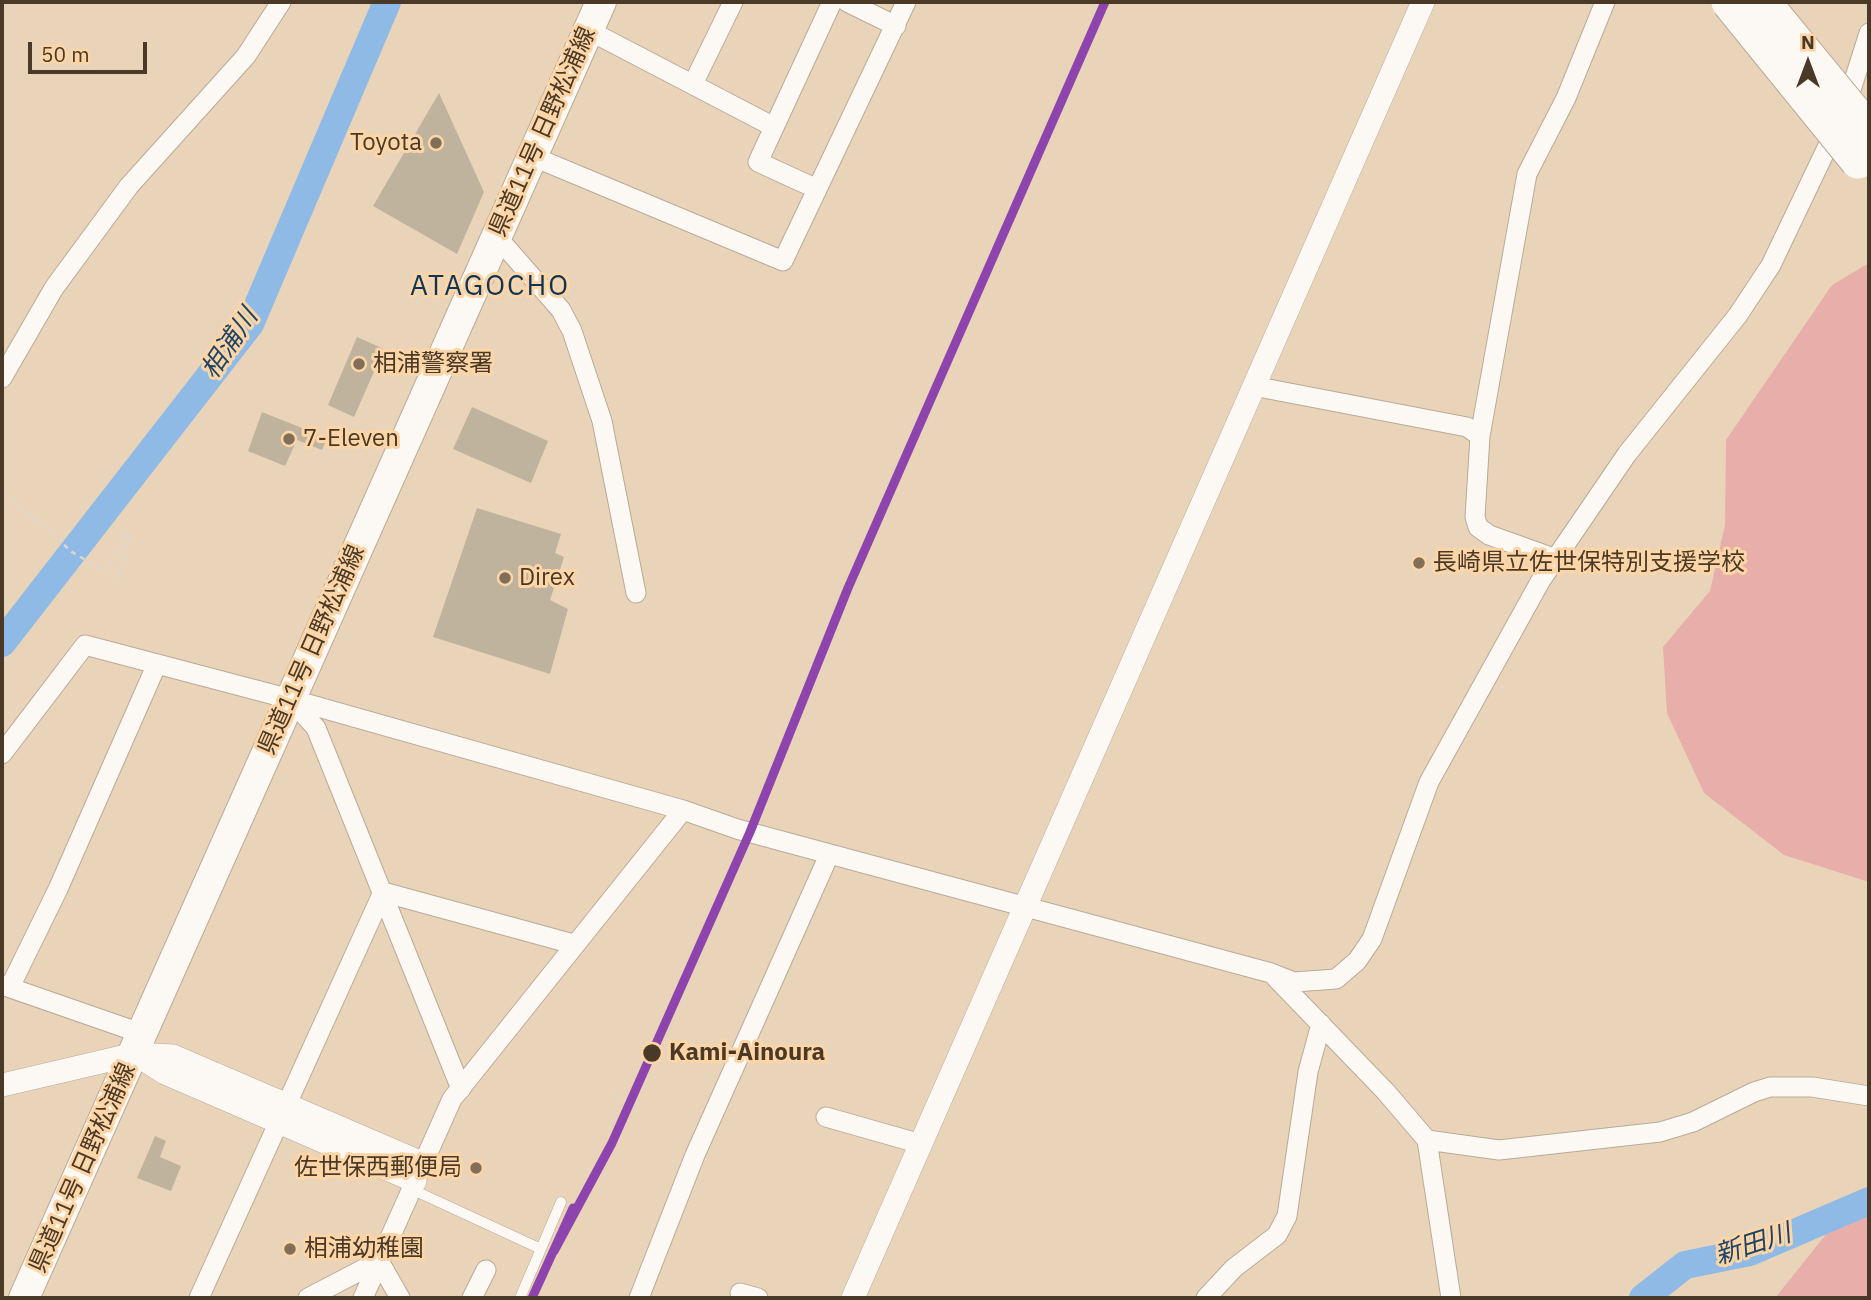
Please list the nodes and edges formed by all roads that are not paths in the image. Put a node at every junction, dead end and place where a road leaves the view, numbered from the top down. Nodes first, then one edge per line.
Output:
1 (281, 2) edge
2 (601, 2) edge
3 (733, 2) edge
4 (832, 2) edge
5 (847, 2) edge
6 (906, 2) edge
7 (1423, 2) edge
8 (1605, 2) edge
9 (1729, 2) edge
10 (1763, 2) edge
11 (896, 26) junction
12 (588, 30) junction
13 (1869, 33) edge
14 (693, 84) junction
15 (774, 127) junction
16 (1864, 146) edge
17 (534, 157) junction
18 (817, 189) junction
19 (496, 237) junction
20 (2, 378) edge
21 (1253, 386) junction
22 (1480, 436) junction
23 (1556, 559) junction
24 (636, 593) dead end
25 (156, 666) junction
26 (290, 699) junction
27 (2, 754) edge
28 (683, 810) junction
29 (829, 855) junction
30 (383, 892) junction
31 (1024, 905) junction
32 (573, 944) junction
33 (1271, 973) junction
34 (6, 986) edge
35 (1321, 1024) junction
36 (139, 1044) junction
37 (2, 1085) edge
38 (461, 1089) junction
39 (1869, 1096) edge
40 (282, 1113) junction
41 (826, 1116) dead end
42 (1427, 1140) junction
43 (920, 1144) junction
44 (416, 1178) junction
45 (561, 1202) dead end
46 (541, 1249) junction
47 (379, 1261) junction
48 (486, 1269) dead end
49 (24, 1298) edge
50 (199, 1298) edge
51 (308, 1298) edge
52 (363, 1298) edge
53 (400, 1298) edge
54 (472, 1298) edge
55 (520, 1298) edge
56 (639, 1298) edge
57 (853, 1298) edge
58 (1206, 1298) edge
59 (1451, 1298) edge

1 - 20 street
2 - 12 main road, 県道11号 日野松浦線
3 - 14 street
4 - 15 street
5 - 11 street
6 - 11 street
7 - 21 street
8 - 22 street
9 - 16 highway, bridge
10 - 16 highway, bridge
11 - 18 street
12 - 14 street
12 - 17 main road, 県道11号 日野松浦線
13 - 23 street
14 - 15 street
15 - 18 street
17 - 18 street
17 - 19 main road, 県道11号 日野松浦線
19 - 24 street
19 - 26 main road, 県道11号 日野松浦線
21 - 22 street
21 - 31 street
22 - 23 street
23 - 33 street
25 - 26 street
25 - 27 street
25 - 34 street
26 - 28 street
26 - 30 street
26 - 36 main road, 県道11号 日野松浦線
28 - 29 street
28 - 32 street
29 - 31 street
29 - 56 street
30 - 32 street
30 - 38 street
30 - 40 street
31 - 33 street
31 - 43 street
32 - 38 street
33 - 35 street
34 - 36 street
35 - 42 street
35 - 58 street
36 - 37 street
36 - 40 street
36 - 49 main road, 県道11号 日野松浦線
38 - 44 street
39 - 42 street
40 - 44 street
40 - 50 street
41 - 43 street
42 - 59 street
43 - 57 street
44 - 46 lane
44 - 47 street
45 - 46 lane
46 - 55 lane
47 - 51 street
47 - 52 street
47 - 53 street
48 - 54 street

